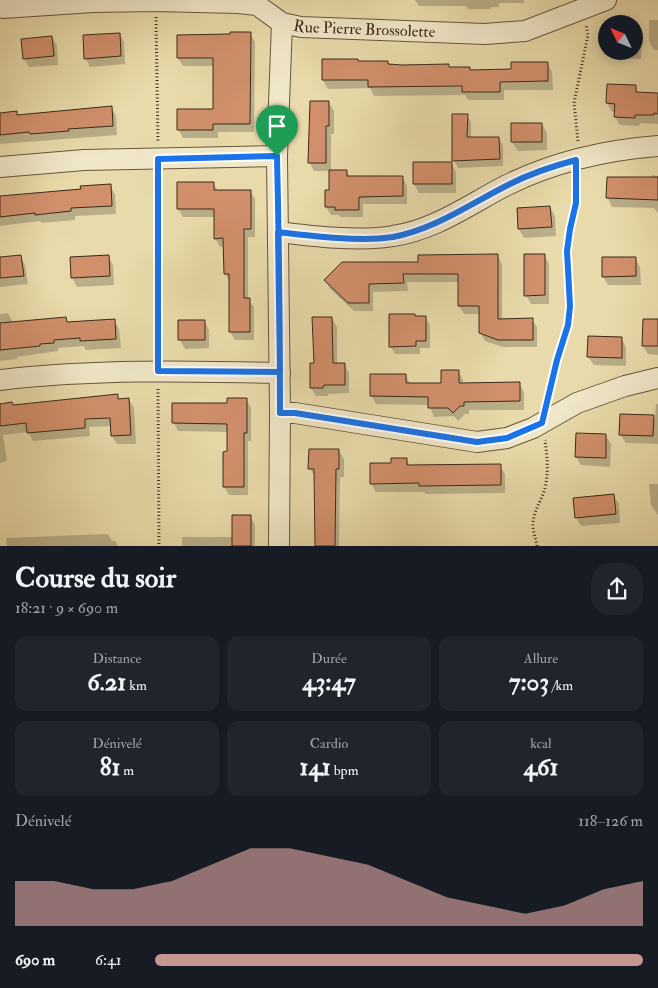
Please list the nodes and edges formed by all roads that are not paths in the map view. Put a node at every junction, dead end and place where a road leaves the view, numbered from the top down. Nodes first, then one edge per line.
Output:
1 (606, 0) edge
2 (156, 1) edge
3 (3, 8) dead end
4 (282, 23) junction
5 (658, 146) edge
6 (277, 156) junction
7 (0, 167) edge
8 (278, 232) junction
9 (280, 372) junction
10 (658, 378) edge
11 (0, 380) edge
12 (280, 413) junction
13 (279, 546) edge

1 - 4 street, Rue Pierre Brossolette
2 - 3 street, Rue Pierre Brossolette
2 - 4 street, Rue Pierre Brossolette
4 - 6 street
5 - 8 street
6 - 7 street
6 - 8 street
8 - 9 street
9 - 11 street
9 - 12 street
10 - 12 street
12 - 13 street

